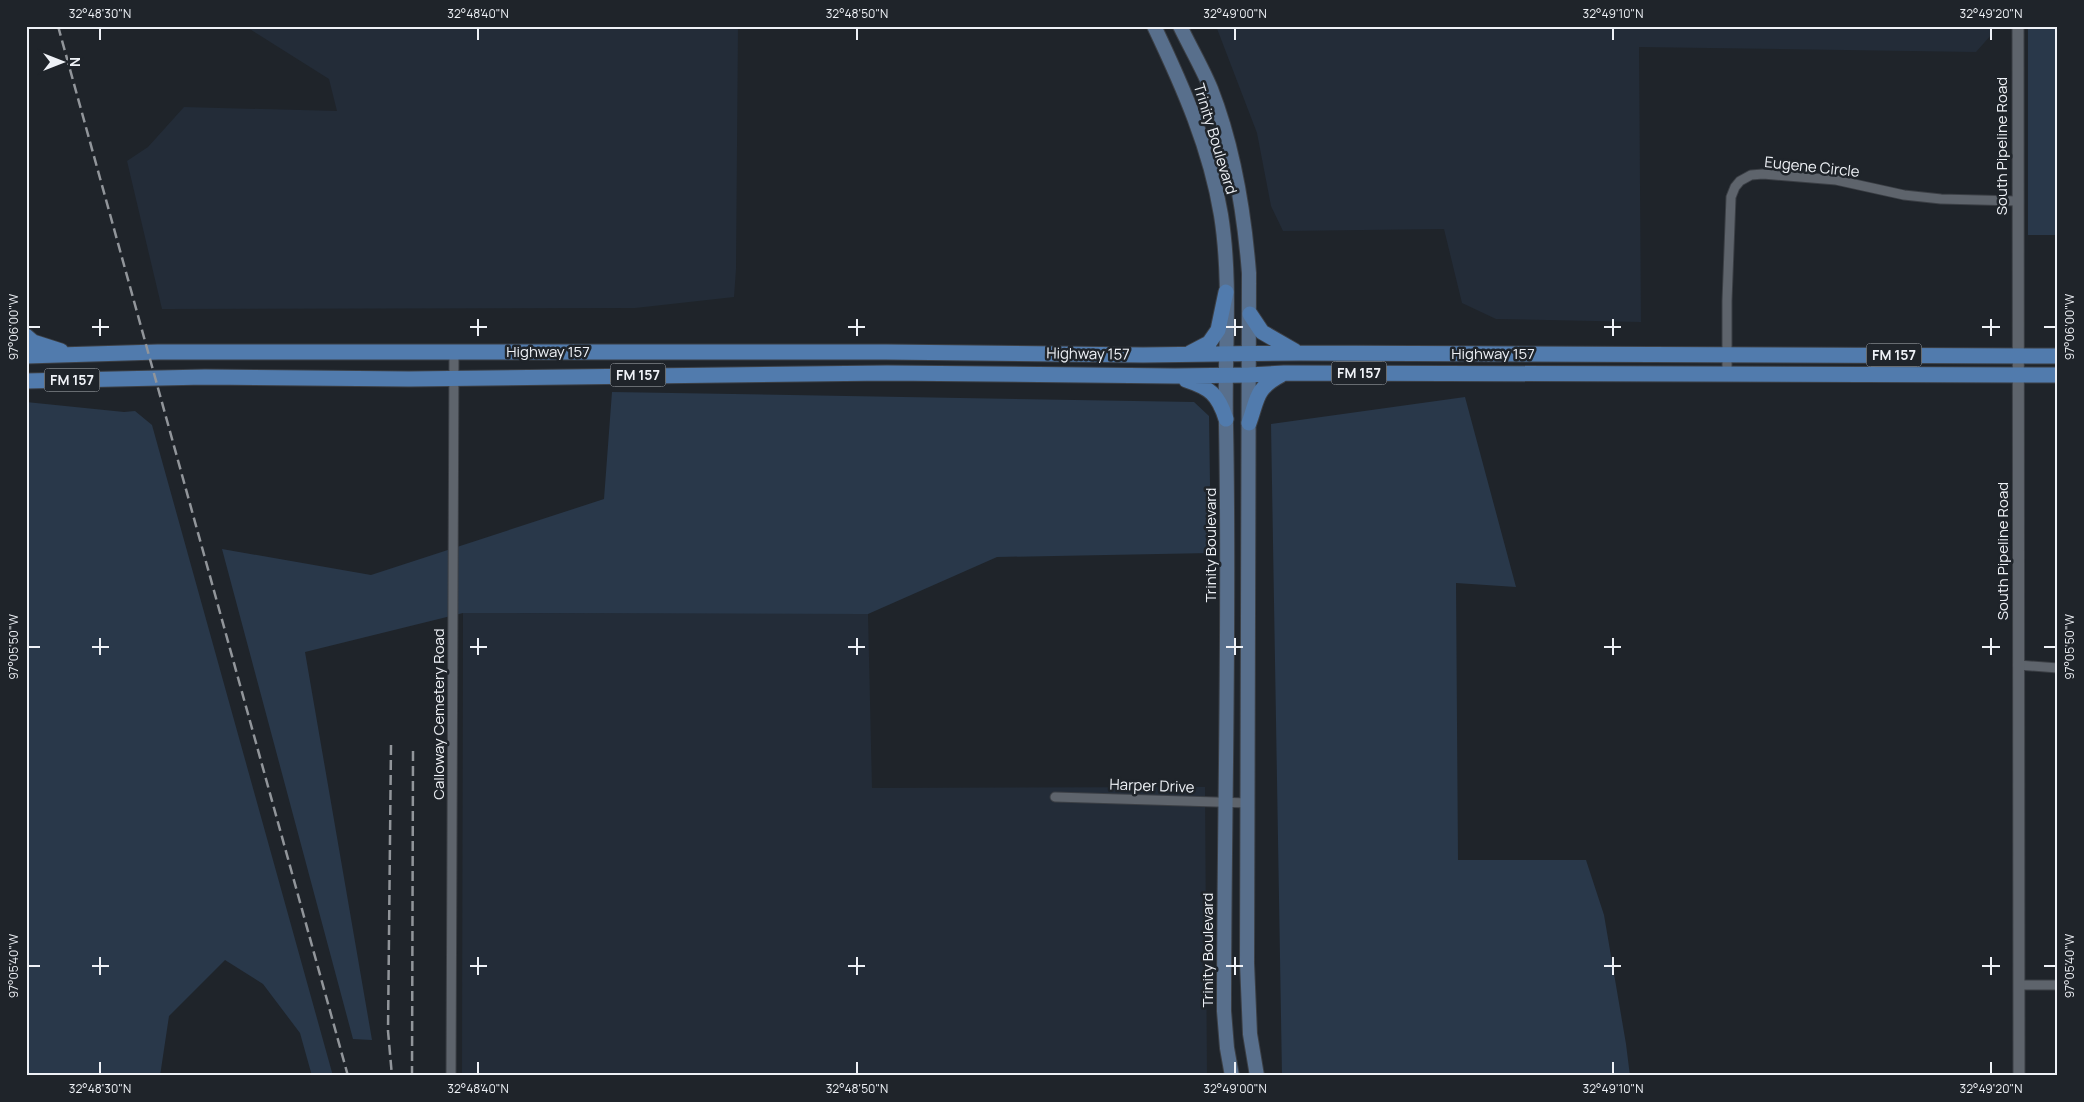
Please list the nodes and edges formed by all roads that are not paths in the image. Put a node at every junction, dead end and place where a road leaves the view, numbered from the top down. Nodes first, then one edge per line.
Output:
1 (1154, 26) edge
2 (1180, 26) edge
3 (2018, 26) edge
4 (2017, 201) junction
5 (1226, 292) junction
6 (1250, 314) junction
7 (26, 336) edge
8 (454, 352) junction
9 (902, 352) junction
10 (1299, 353) junction
11 (1187, 354) junction
12 (1226, 354) junction
13 (1248, 354) junction
14 (1728, 354) junction
15 (87, 355) junction
16 (26, 356) edge
17 (2017, 356) junction
18 (2058, 356) edge
19 (901, 372) junction
20 (1284, 373) junction
21 (1727, 374) junction
22 (1225, 375) junction
23 (1249, 375) junction
24 (2018, 375) junction
25 (2058, 375) edge
26 (1175, 376) junction
27 (453, 378) junction
28 (26, 381) edge
29 (1226, 419) junction
30 (1249, 423) junction
31 (1227, 568) junction
32 (1249, 568) junction
33 (2018, 665) junction
34 (2058, 668) edge
35 (1055, 797) dead end
36 (1225, 802) junction
37 (1248, 803) junction
38 (2019, 985) junction
39 (2058, 985) edge
40 (451, 1076) edge
41 (1232, 1076) edge
42 (1256, 1076) edge
43 (2019, 1076) edge

1 - 5 main road, Trinity Boulevard
2 - 6 main road, Trinity Boulevard
3 - 4 street, South Pipeline Road
4 - 14 street, Eugene Circle
4 - 17 street, South Pipeline Road
5 - 11 main road
5 - 12 main road, Trinity Boulevard
6 - 10 main road
6 - 13 main road, Trinity Boulevard
7 - 15 main road
8 - 9 main road, Highway 157 / FM 157
8 - 15 main road, Highway 157 / FM 157
8 - 27 street, Calloway Cemetery Road
9 - 11 main road, Highway 157 / FM 157
9 - 19 main road
10 - 13 main road, Highway 157 / FM 157
10 - 14 main road, Highway 157 / FM 157
11 - 12 main road, Highway 157 / FM 157
12 - 13 main road, Highway 157 / FM 157
12 - 22 main road, Trinity Boulevard
13 - 23 main road, Trinity Boulevard
14 - 17 main road, Highway 157 / FM 157
14 - 21 street, Eugene Circle
15 - 16 main road, FM 157
17 - 18 main road, FM 157
17 - 24 street, South Pipeline Road
19 - 26 main road, Highway 157 / FM 157
19 - 27 main road, Highway 157 / FM 157
20 - 21 main road, Highway 157 / FM 157
20 - 23 main road, Highway 157 / FM 157
20 - 30 main road
21 - 24 main road, Highway 157 / FM 157
22 - 23 main road, Highway 157 / FM 157
22 - 26 main road, Highway 157 / FM 157
22 - 29 main road, Trinity Boulevard
23 - 30 main road, Trinity Boulevard
24 - 25 main road, FM 157
24 - 33 street, South Pipeline Road
26 - 29 main road
27 - 28 main road, Highway 157 / FM 157
27 - 40 street, Calloway Cemetery Road
29 - 31 main road, Trinity Boulevard
30 - 32 main road, Trinity Boulevard
31 - 32 main road
31 - 36 main road, Trinity Boulevard
32 - 37 main road, Trinity Boulevard
33 - 34 street
33 - 38 street, South Pipeline Road
35 - 36 street, Harper Drive
36 - 37 street, Harper Drive
36 - 41 main road, Trinity Boulevard
37 - 42 main road, Trinity Boulevard
38 - 39 street
38 - 43 street, South Pipeline Road

